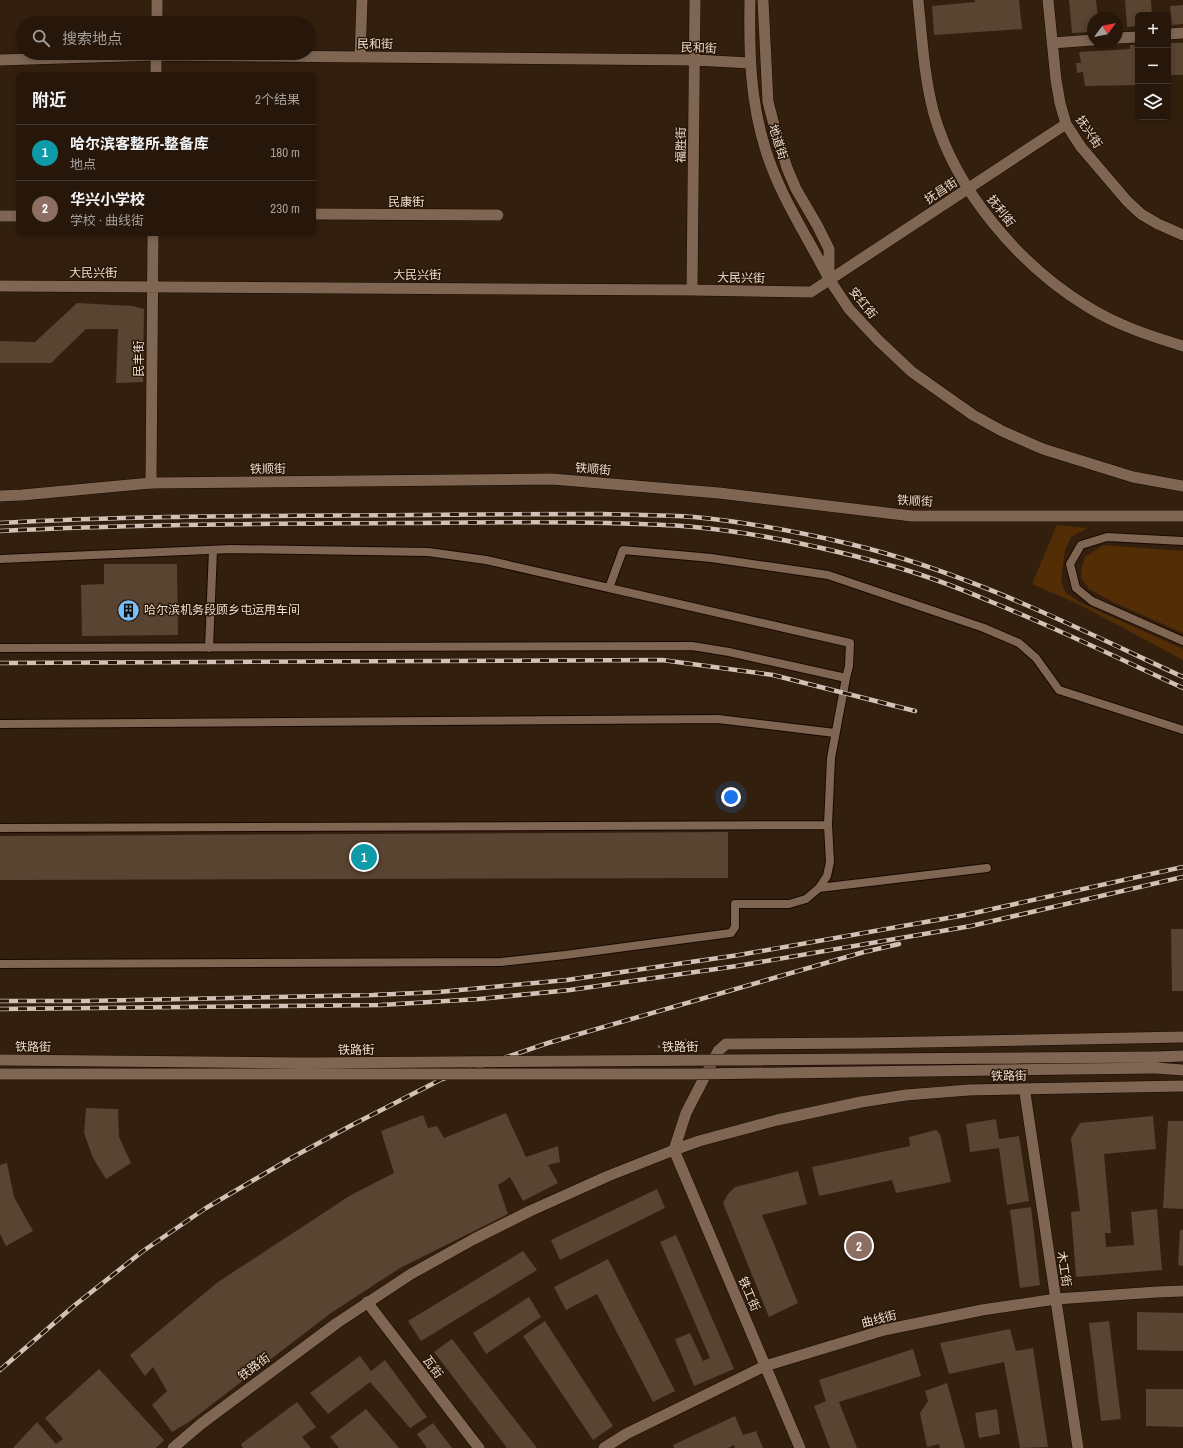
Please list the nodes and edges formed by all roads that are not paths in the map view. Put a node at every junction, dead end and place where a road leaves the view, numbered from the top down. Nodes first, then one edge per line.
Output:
1 (157, 0) edge
2 (362, 0) edge
3 (695, 0) edge
4 (750, 0) edge
5 (763, 0) edge
6 (918, 0) edge
7 (1048, 0) edge
8 (157, 16) edge
9 (1183, 33) edge
10 (1171, 34) edge
11 (1135, 36) edge
12 (1123, 37) edge
13 (1087, 40) edge
14 (1052, 43) junction
15 (316, 56) edge
16 (360, 57) junction
17 (16, 59) edge
18 (0, 60) edge
19 (156, 60) edge
20 (695, 60) junction
21 (750, 63) junction
22 (156, 72) edge
23 (1066, 124) junction
24 (969, 188) junction
25 (316, 214) edge
26 (498, 215) dead end
27 (0, 216) edge
28 (16, 216) edge
29 (1183, 234) edge
30 (153, 236) edge
31 (829, 279) junction
32 (0, 286) edge
33 (152, 287) junction
34 (692, 290) junction
35 (1183, 346) edge
36 (151, 483) junction
37 (1183, 486) edge
38 (0, 496) edge
39 (1183, 516) edge
40 (1183, 541) edge
41 (213, 550) junction
42 (0, 559) edge
43 (609, 588) junction
44 (1183, 642) edge
45 (0, 648) edge
46 (208, 648) junction
47 (846, 678) junction
48 (0, 724) edge
49 (1183, 730) edge
50 (835, 733) junction
51 (828, 825) junction
52 (0, 828) edge
53 (987, 868) dead end
54 (819, 888) junction
55 (0, 964) edge
56 (1183, 1037) edge
57 (1183, 1056) edge
58 (0, 1060) edge
59 (1183, 1070) edge
60 (0, 1074) edge
61 (1183, 1086) edge
62 (1025, 1093) dead end
63 (674, 1150) junction
64 (1183, 1291) edge
65 (1056, 1300) junction
66 (367, 1302) junction
67 (765, 1366) junction
68 (172, 1448) edge
69 (479, 1448) edge
70 (604, 1448) edge
71 (800, 1448) edge
72 (1078, 1448) edge

1 - 8 main road
2 - 16 main road
3 - 20 main road, 福胜街
4 - 21 main road, 地道街
5 - 31 main road
6 - 24 main road, 抚利街
7 - 14 main road, 抚兴街
9 - 10 main road
11 - 12 main road
13 - 14 main road
14 - 23 main road, 抚兴街
15 - 16 main road, 民和街
16 - 20 main road, 民和街
17 - 18 main road, 民和街
19 - 22 main road
20 - 21 main road, 民和街
20 - 34 main road, 福胜街
21 - 31 main road, 地道街
23 - 24 main road, 抚昌街
23 - 29 main road, 抚兴街
24 - 31 main road, 抚昌街
24 - 35 main road, 抚利街
25 - 26 main road, 民康街
27 - 28 main road
30 - 33 main road, 民丰街
31 - 34 main road, 大民兴街
31 - 37 main road, 安红街
32 - 33 main road, 大民兴街
33 - 34 main road, 大民兴街
33 - 36 main road, 民丰街
36 - 38 main road, 铁顺街
36 - 39 main road, 铁顺街
40 - 44 lane
41 - 42 lane
41 - 43 lane
41 - 46 lane
43 - 47 lane
43 - 49 lane
45 - 46 lane
46 - 47 lane
47 - 50 lane
48 - 50 lane
50 - 51 lane
51 - 52 lane
51 - 54 lane
53 - 54 lane
54 - 55 lane
56 - 63 main road, 铁路街
57 - 58 main road, 铁路街, bridge
59 - 60 main road, bridge
61 - 63 main road, 铁路街
62 - 65 main road, 木工街
63 - 66 main road, 铁路街
63 - 67 main road, 铁工街
64 - 65 main road, 曲线街
65 - 67 main road, 曲线街
65 - 72 main road, 木工街
66 - 68 main road, 铁路街
66 - 69 main road, 瓦街
67 - 70 main road, 曲线街
67 - 71 main road, 铁工街

